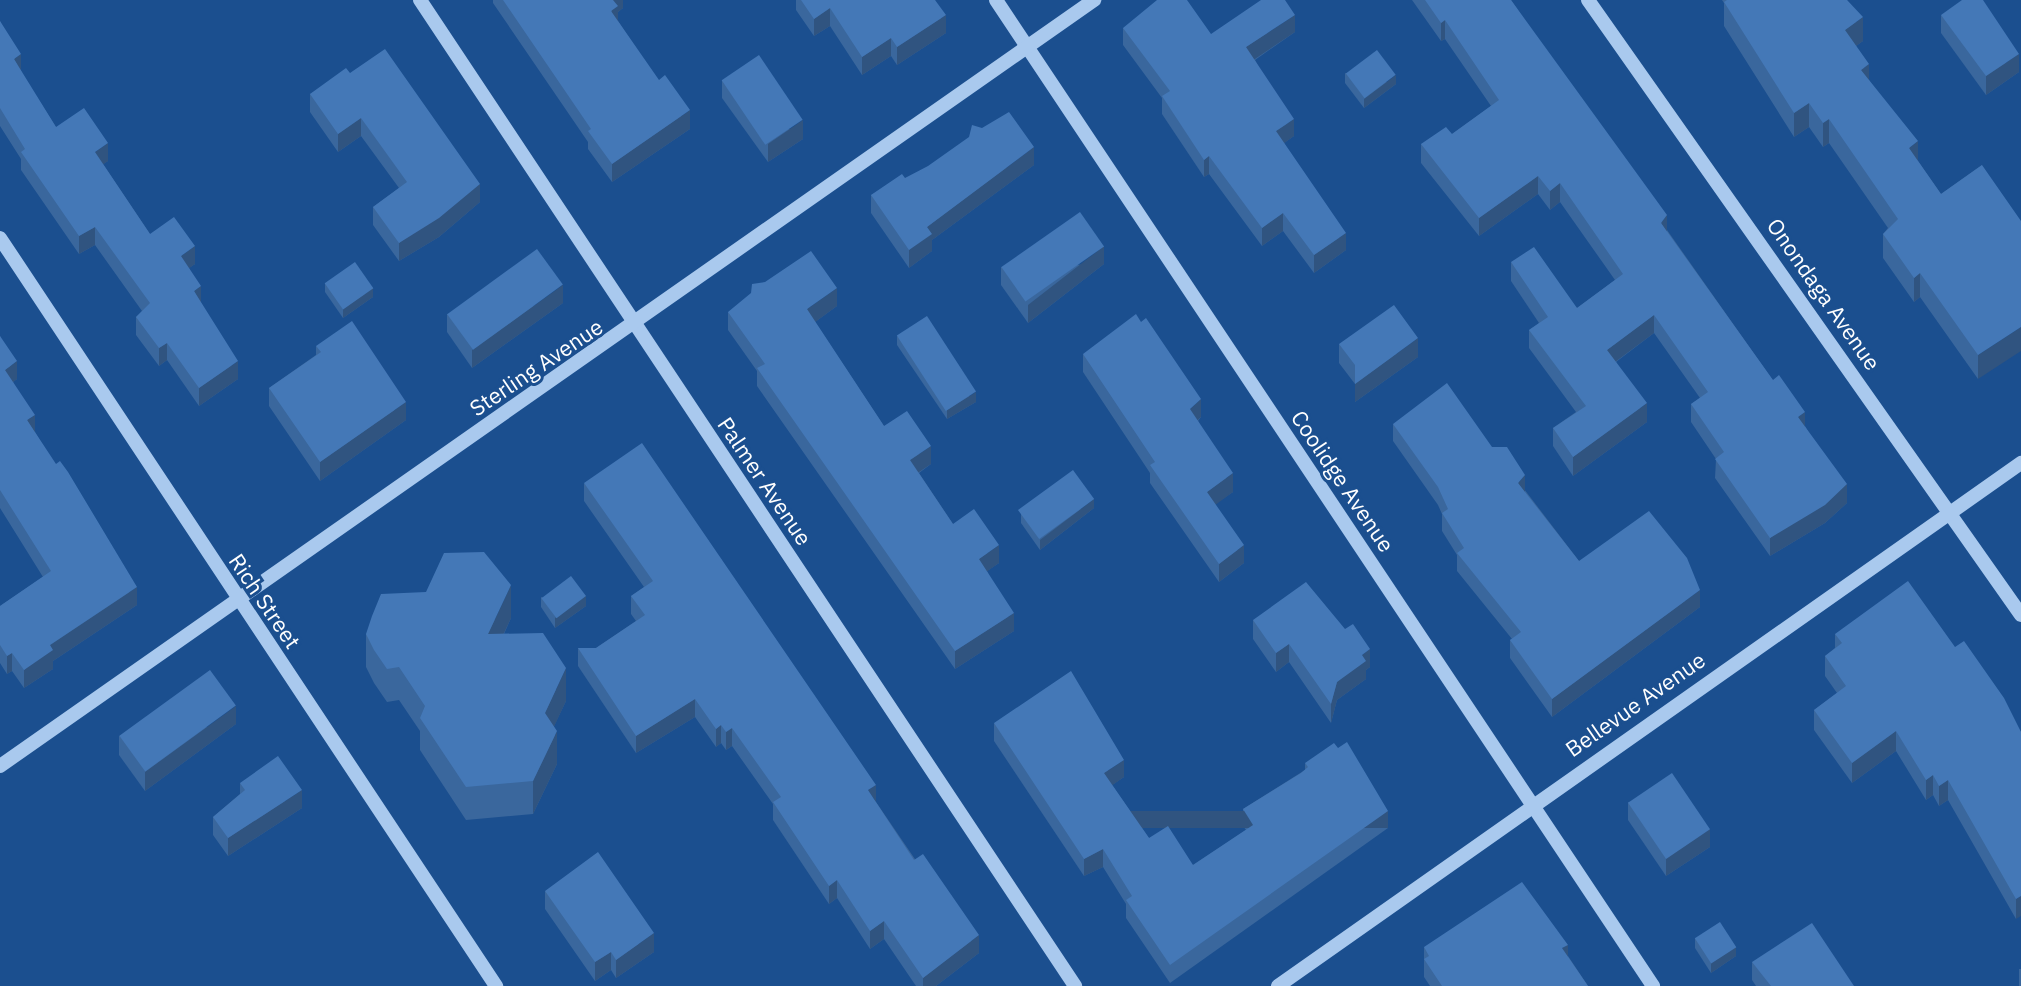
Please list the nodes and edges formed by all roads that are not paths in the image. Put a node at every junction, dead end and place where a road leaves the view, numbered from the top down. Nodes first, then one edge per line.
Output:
1 (420, 0) edge
2 (996, 0) edge
3 (1094, 0) edge
4 (1588, 0) edge
5 (1028, 48) junction
6 (0, 238) edge
7 (636, 326) junction
8 (2021, 463) edge
9 (1950, 509) junction
10 (237, 599) junction
11 (2021, 615) edge
12 (0, 766) edge
13 (1532, 805) junction
14 (496, 986) edge
15 (1075, 986) edge
16 (1278, 986) edge
17 (1653, 986) edge

1 - 7 street, Palmer Avenue
2 - 5 street, Coolidge Avenue
3 - 5 street, Sterling Avenue
4 - 9 street, Onondaga Avenue
5 - 7 street, Sterling Avenue
5 - 13 street, Coolidge Avenue
6 - 10 street, Rich Street
7 - 10 street, Sterling Avenue
7 - 15 street, Palmer Avenue
8 - 9 street, Bellevue Avenue
9 - 11 street, Onondaga Avenue
9 - 13 street, Bellevue Avenue
10 - 12 street, Sterling Avenue
10 - 14 street, Rich Street
13 - 16 street, Bellevue Avenue
13 - 17 street, Coolidge Avenue

